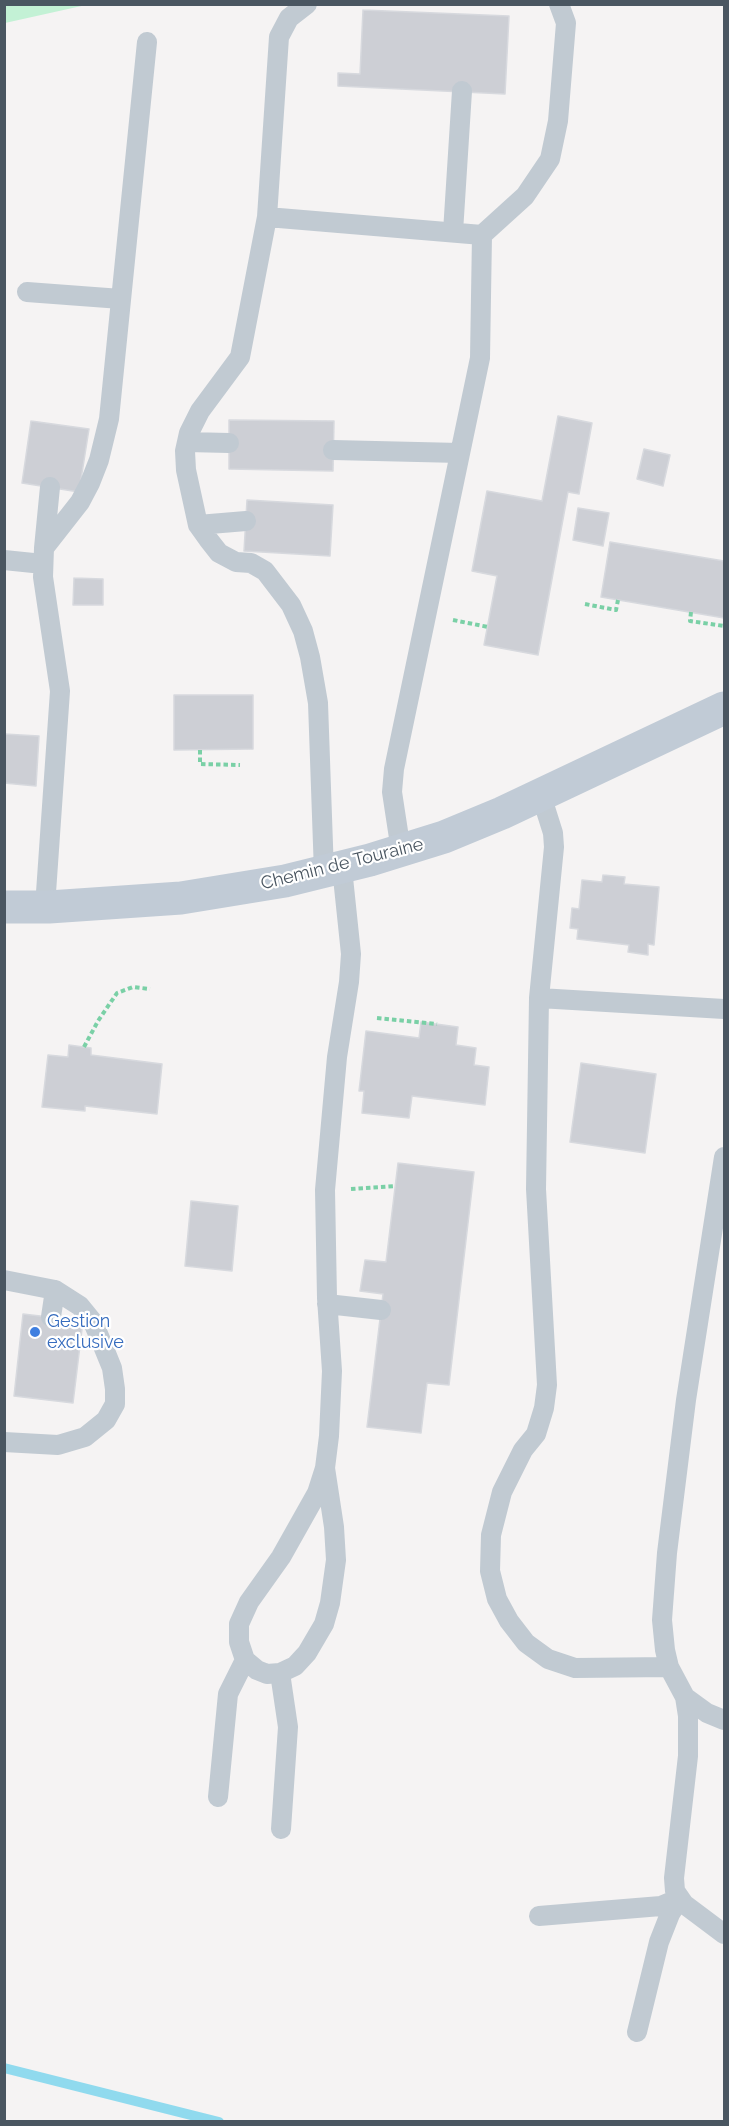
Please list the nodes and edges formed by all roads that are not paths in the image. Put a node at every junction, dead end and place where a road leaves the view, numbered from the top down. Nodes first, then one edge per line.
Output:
1 (307, 4) edge
2 (559, 4) edge
3 (147, 42) dead end
4 (462, 91) dead end
5 (267, 217) junction
6 (453, 232) junction
7 (482, 235) junction
8 (27, 292) dead end
9 (121, 299) junction
10 (187, 442) junction
11 (229, 443) dead end
12 (333, 450) dead end
13 (460, 453) junction
14 (50, 487) dead end
15 (246, 521) dead end
16 (198, 525) junction
17 (43, 556) junction
18 (4, 560) edge
19 (724, 708) edge
20 (541, 795) junction
21 (401, 851) junction
22 (333, 870) junction
23 (4, 907) edge
24 (45, 907) junction
25 (539, 998) junction
26 (724, 1008) edge
27 (724, 1157) edge
28 (4, 1280) edge
29 (55, 1290) junction
30 (327, 1304) junction
31 (381, 1310) dead end
32 (51, 1317) dead end
33 (4, 1443) edge
34 (325, 1468) junction
35 (245, 1660) junction
36 (669, 1667) junction
37 (280, 1673) junction
38 (685, 1697) junction
39 (724, 1720) edge
40 (218, 1797) dead end
41 (281, 1829) dead end
42 (680, 1898) junction
43 (539, 1917) dead end
44 (724, 1934) edge
45 (638, 2032) dead end

1 - 5 lane
2 - 7 lane
3 - 9 lane
4 - 6 lane
5 - 6 lane
5 - 10 lane
6 - 7 lane
7 - 13 lane
8 - 9 lane
9 - 17 lane
10 - 11 lane
10 - 16 lane
12 - 13 lane
13 - 21 lane
14 - 17 lane
15 - 16 lane
16 - 22 lane
17 - 18 lane
17 - 24 lane
19 - 20 street, Chemin de Touraine
20 - 21 street, Chemin de Touraine
20 - 25 lane
21 - 22 street, Chemin de Touraine
22 - 24 street, Chemin de Touraine
22 - 30 lane
23 - 24 street, Chemin de Touraine
25 - 26 lane
25 - 36 lane
27 - 36 lane
28 - 29 lane
29 - 32 lane
29 - 33 lane
30 - 31 lane
30 - 34 lane
34 - 35 lane
34 - 37 lane
35 - 37 lane
35 - 40 lane
36 - 38 lane
37 - 41 lane
38 - 39 lane
38 - 42 lane
42 - 43 lane
42 - 44 lane
42 - 45 lane

